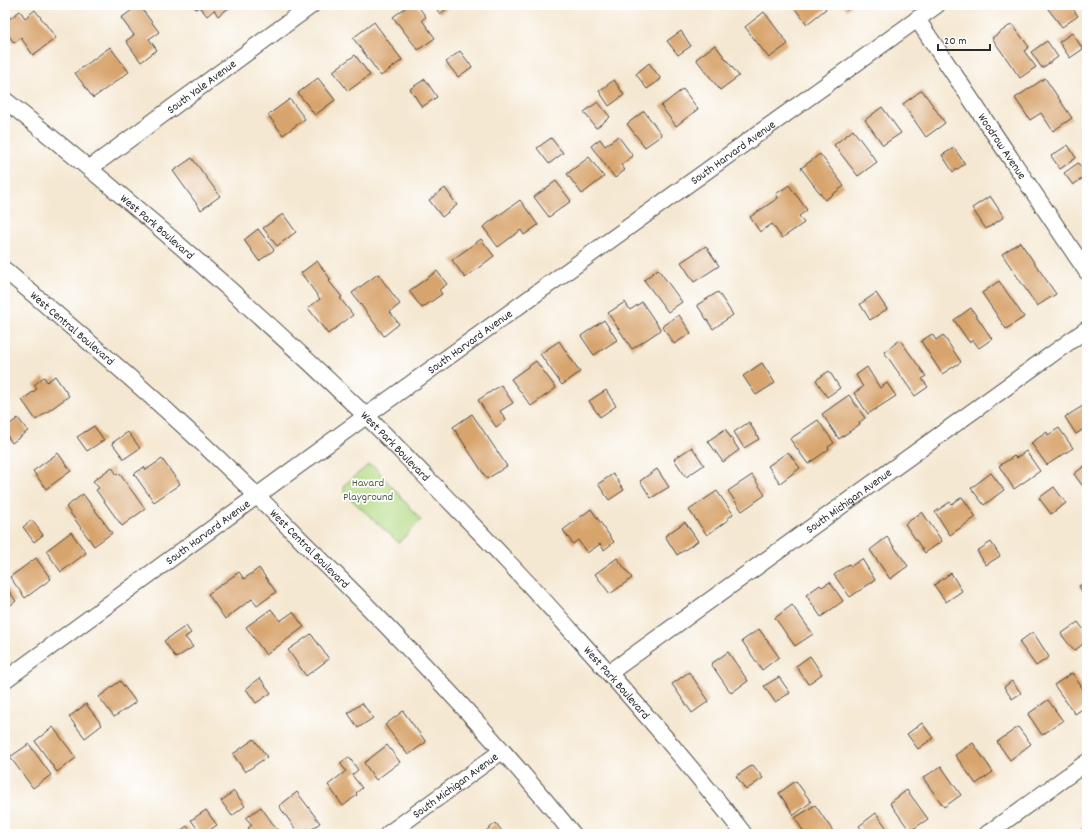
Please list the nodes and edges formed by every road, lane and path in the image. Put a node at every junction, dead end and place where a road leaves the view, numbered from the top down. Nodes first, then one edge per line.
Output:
1 (312, 5) edge
2 (937, 5) edge
3 (917, 19) junction
4 (5, 100) edge
5 (90, 168) junction
6 (5, 270) edge
7 (1087, 272) edge
8 (1087, 329) edge
9 (366, 416) junction
10 (257, 496) junction
11 (609, 673) junction
12 (5, 680) edge
13 (502, 751) junction
14 (1087, 762) edge
15 (388, 834) edge
16 (573, 834) edge
17 (744, 834) edge
18 (987, 834) edge

1 - 5 street, South Yale Avenue
2 - 3 street, South Harvard Avenue
3 - 7 street, Woodrow Avenue
3 - 9 street, South Harvard Avenue
4 - 5 street, West Park Boulevard
5 - 9 street, West Park Boulevard
6 - 10 street, West Central Boulevard
8 - 11 street, South Michigan Avenue
9 - 10 street, South Harvard Avenue
9 - 11 street, West Park Boulevard
10 - 12 street, South Harvard Avenue
10 - 13 street, West Central Boulevard
11 - 17 street, West Park Boulevard
13 - 15 street, South Michigan Avenue
13 - 16 street, West Central Boulevard
14 - 18 street

